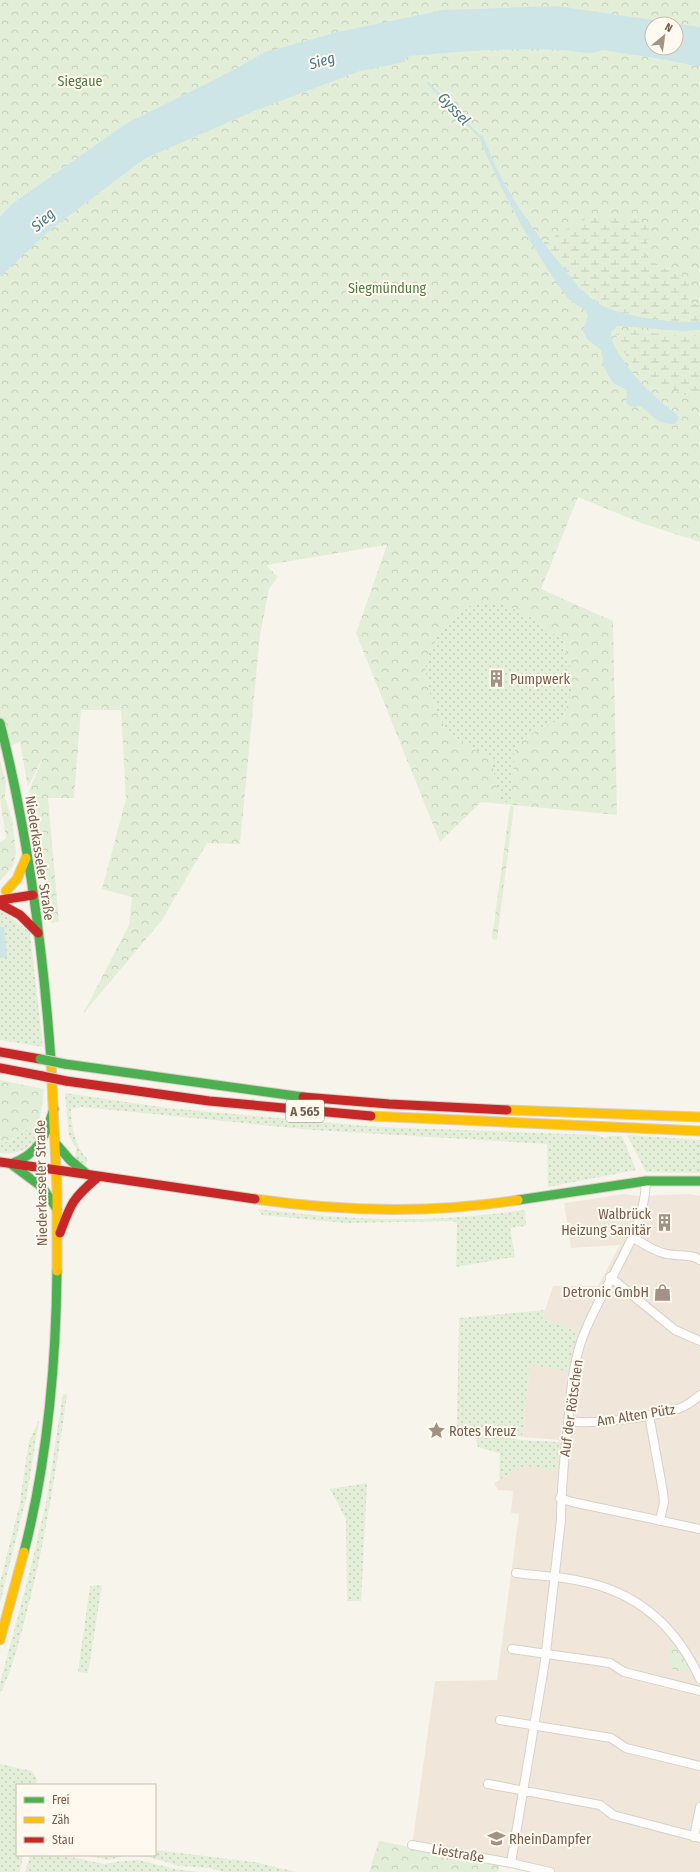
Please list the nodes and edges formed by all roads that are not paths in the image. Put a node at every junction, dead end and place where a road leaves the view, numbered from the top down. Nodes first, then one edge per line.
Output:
1 (0, 723) edge
2 (26, 858) junction
3 (3, 892) edge
4 (32, 892) junction
5 (0, 900) edge
6 (0, 904) edge
7 (38, 933) junction
8 (0, 1052) edge
9 (0, 1068) edge
10 (54, 1109) junction
11 (700, 1117) edge
12 (700, 1131) edge
13 (56, 1145) junction
14 (0, 1162) edge
15 (11, 1164) junction
16 (57, 1170) junction
17 (88, 1175) junction
18 (98, 1177) junction
19 (646, 1181) junction
20 (700, 1181) edge
21 (57, 1209) junction
22 (632, 1237) junction
23 (57, 1241) junction
24 (700, 1260) edge
25 (610, 1277) junction
26 (700, 1341) edge
27 (700, 1395) edge
28 (649, 1415) junction
29 (568, 1421) junction
30 (560, 1498) junction
31 (660, 1521) junction
32 (700, 1529) edge
33 (516, 1573) dead end
34 (554, 1578) junction
35 (0, 1640) edge
36 (512, 1649) dead end
37 (546, 1652) junction
38 (700, 1679) edge
39 (700, 1691) edge
40 (500, 1720) dead end
41 (535, 1724) junction
42 (700, 1766) edge
43 (488, 1784) dead end
44 (523, 1791) junction
45 (700, 1807) edge
46 (697, 1838) edge
47 (412, 1845) dead end
48 (511, 1863) junction
49 (550, 1872) edge

1 - 2 main road, Niederkasseler Straße
2 - 3 main road
2 - 4 main road, Niederkasseler Straße
3 - 4 main road
4 - 5 main road
4 - 7 main road, Niederkasseler Straße
6 - 7 main road
7 - 10 main road, Niederkasseler Straße
8 - 11 main road, A 565, bridge
9 - 12 main road, A 565, bridge
10 - 13 main road, Niederkasseler Straße
10 - 15 main road
13 - 16 main road, Niederkasseler Straße
13 - 17 main road
14 - 15 main road
15 - 16 main road
15 - 21 main road
16 - 17 main road
16 - 21 main road, Niederkasseler Straße
17 - 18 main road
18 - 19 main road
18 - 23 main road
19 - 20 main road
19 - 22 street, Auf der Rötschen
21 - 23 main road, Niederkasseler Straße
22 - 24 street
22 - 25 street, Auf der Rötschen
23 - 35 main road, Niederkasseler Straße
25 - 26 street
25 - 29 street, Auf der Rötschen
27 - 28 street, Am Alten Pütz
28 - 29 street, Am Alten Pütz
28 - 31 street
29 - 30 street, Auf der Rötschen
30 - 31 street
30 - 34 street, Auf der Rötschen
31 - 32 street
33 - 34 street
34 - 37 street, Auf der Rötschen
34 - 38 street
36 - 37 street
37 - 39 street
37 - 41 street, Auf der Rötschen
40 - 41 street
41 - 42 street
41 - 44 street, Auf der Rötschen
43 - 44 street
44 - 46 street
44 - 48 street, Auf der Rötschen
45 - 46 street
47 - 48 street, Liestraße
48 - 49 street, Liestraße

